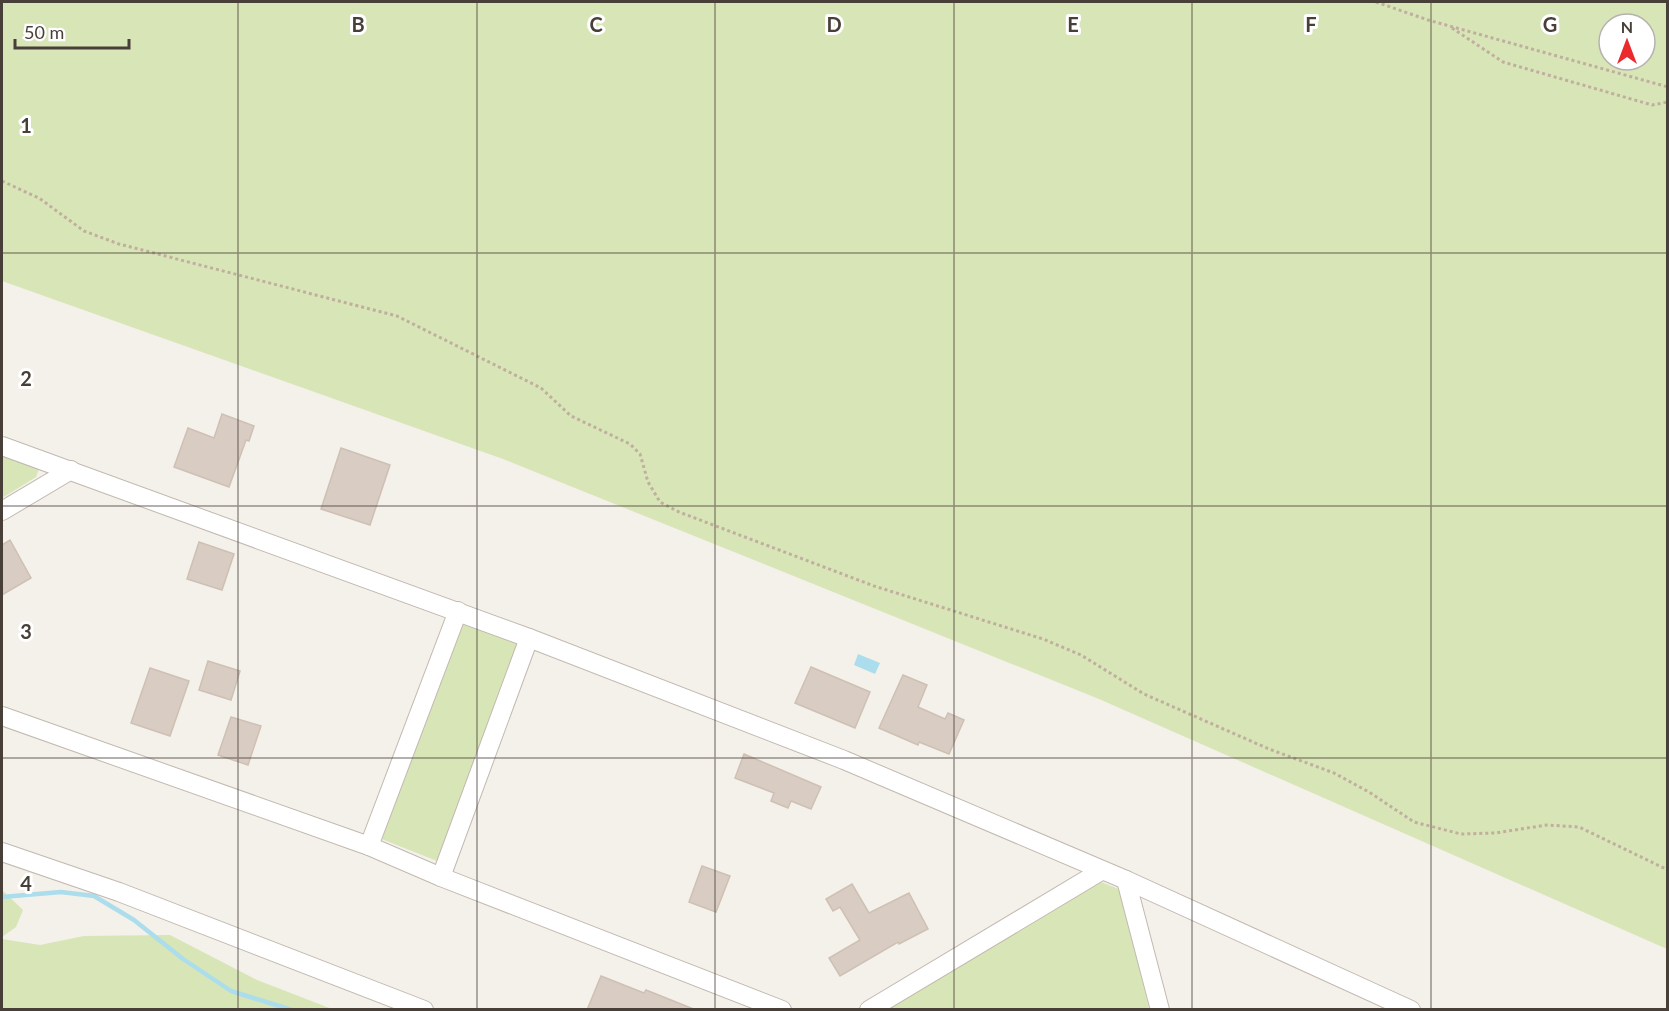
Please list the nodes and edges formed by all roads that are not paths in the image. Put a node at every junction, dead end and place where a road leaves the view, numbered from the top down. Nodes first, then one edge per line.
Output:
1 (2, 446) edge
2 (71, 470) junction
3 (2, 511) edge
4 (458, 611) junction
5 (529, 638) junction
6 (2, 716) edge
7 (369, 846) junction
8 (2, 852) edge
9 (1101, 871) junction
10 (441, 877) junction
11 (1126, 880) junction
12 (424, 1010) edge
13 (782, 1010) edge
14 (868, 1010) edge
15 (1160, 1010) edge
16 (1411, 1010) edge

1 - 2 street
2 - 3 street
2 - 4 street
4 - 5 street
4 - 7 street
5 - 9 street
5 - 10 street
6 - 7 street
7 - 10 street
8 - 12 street
9 - 11 street
9 - 14 street
10 - 13 street
11 - 15 street
11 - 16 street

